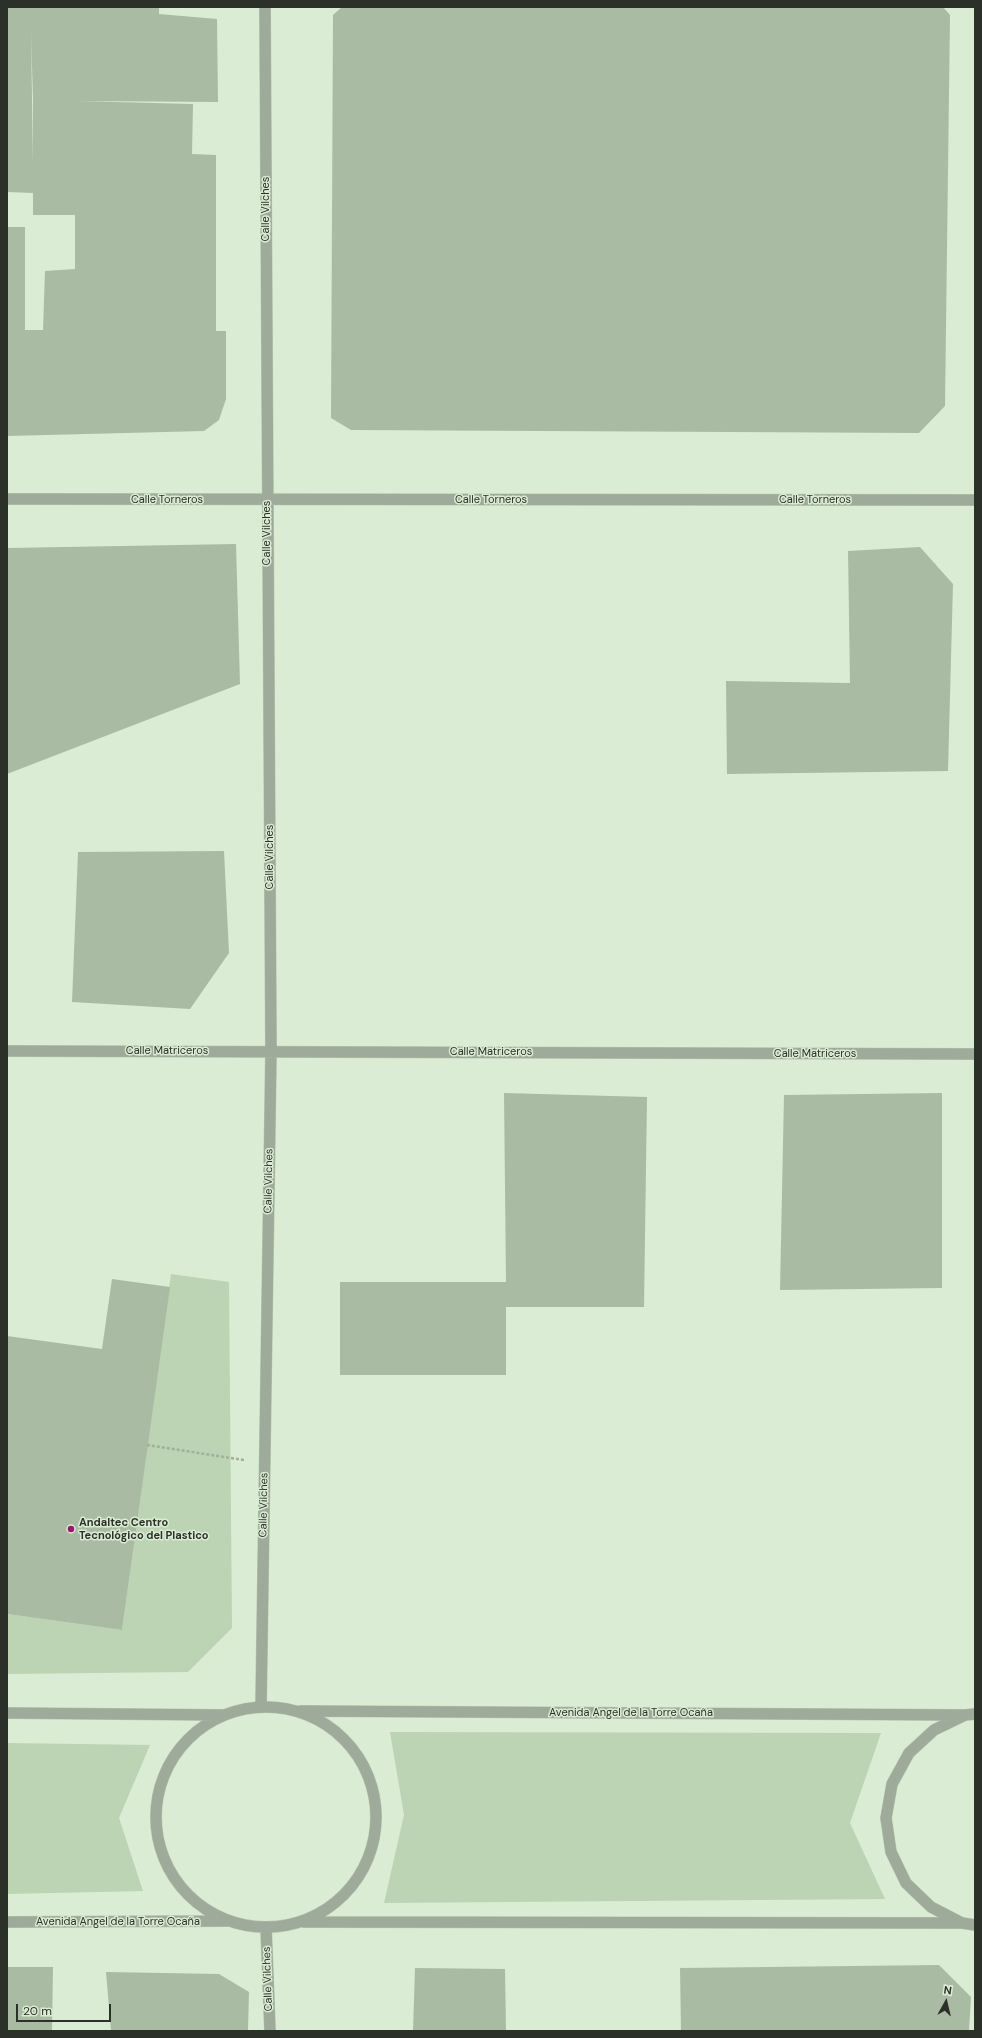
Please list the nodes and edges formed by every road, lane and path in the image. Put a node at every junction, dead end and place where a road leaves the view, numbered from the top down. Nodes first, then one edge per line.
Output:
1 (265, 7) edge
2 (7, 499) edge
3 (267, 500) junction
4 (975, 500) edge
5 (7, 1051) edge
6 (271, 1051) junction
7 (975, 1054) edge
8 (147, 1445) dead end
9 (265, 1463) junction
10 (261, 1707) junction
11 (296, 1711) junction
12 (7, 1714) edge
13 (224, 1715) junction
14 (970, 1715) edge
15 (229, 1921) junction
16 (7, 1922) edge
17 (301, 1922) junction
18 (962, 1923) junction
19 (975, 1925) edge
20 (266, 1927) junction
21 (270, 2031) edge

1 - 3 street, Calle Vilches
2 - 3 street, Calle Torneros
3 - 4 street, Calle Torneros
3 - 6 street, Calle Vilches
5 - 6 street, Calle Matriceros
6 - 7 street, Calle Matriceros
6 - 9 street, Calle Vilches
8 - 9 path
9 - 10 street, Calle Vilches
10 - 11 street
10 - 13 street
11 - 14 street, Avenida Angel de la Torre Ocaña
11 - 17 street
12 - 13 street
13 - 15 street
14 - 18 street
15 - 16 street, Avenida Angel de la Torre Ocaña
15 - 20 street
17 - 18 street
17 - 20 street
18 - 19 street
20 - 21 street, Calle Vilches

